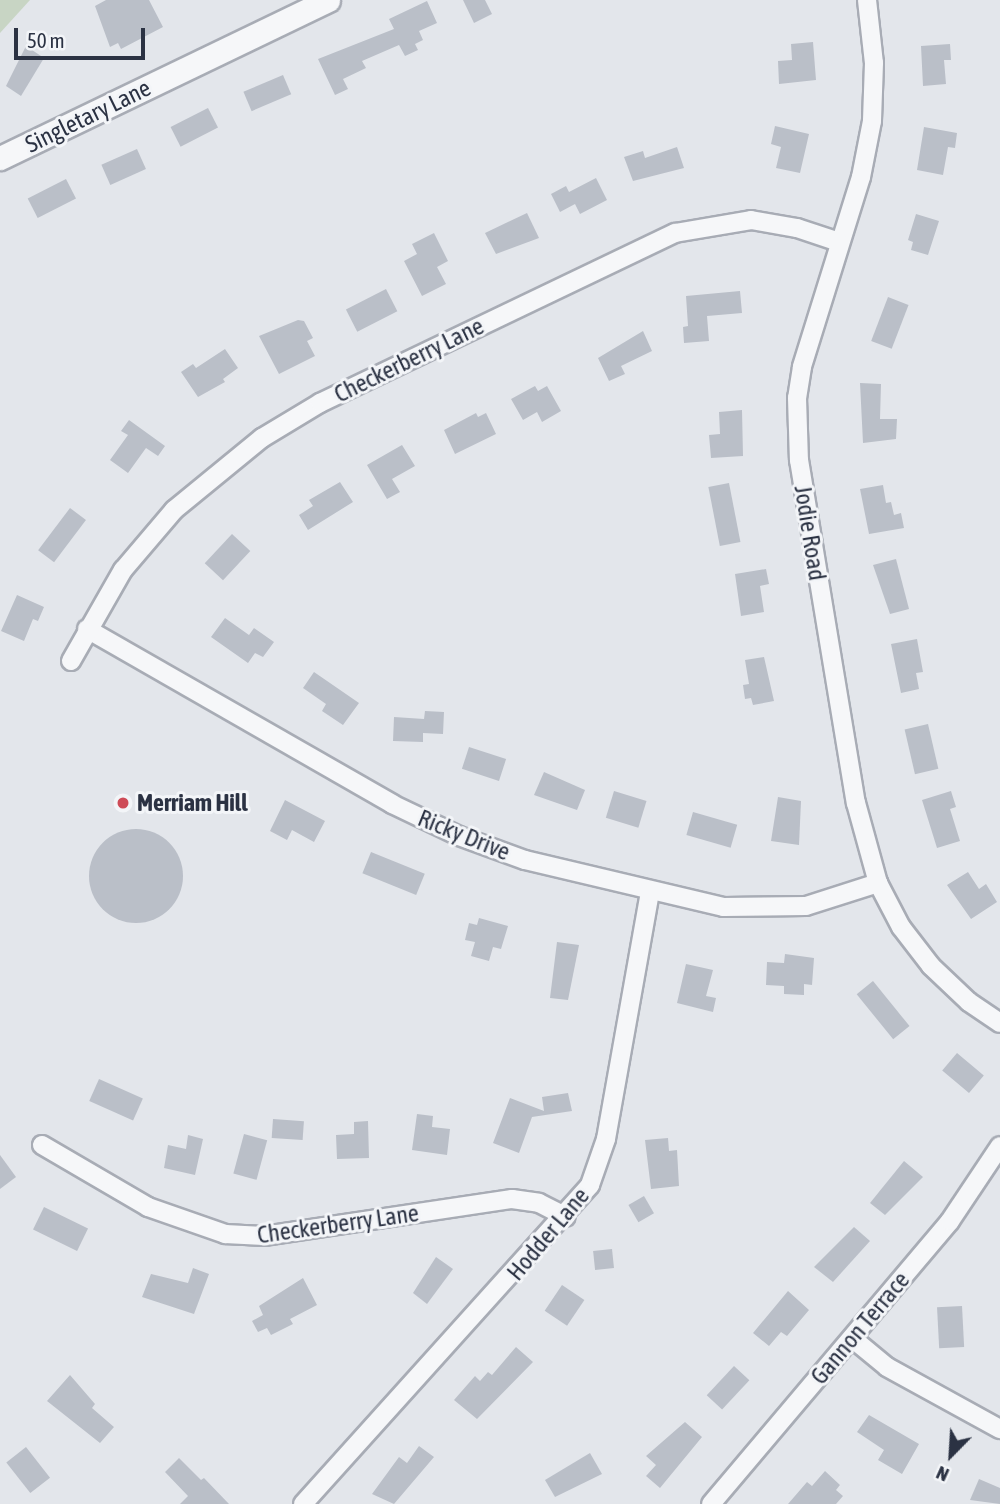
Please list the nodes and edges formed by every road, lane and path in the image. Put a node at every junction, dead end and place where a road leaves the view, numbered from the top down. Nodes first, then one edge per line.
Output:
1 (328, 0) edge
2 (867, 0) edge
3 (0, 158) edge
4 (839, 242) junction
5 (88, 629) junction
6 (71, 661) dead end
7 (878, 883) junction
8 (650, 891) junction
9 (1000, 1023) edge
10 (43, 1145) dead end
11 (1000, 1146) edge
12 (566, 1217) junction
13 (852, 1338) junction
14 (1000, 1429) edge
15 (303, 1504) edge
16 (711, 1504) edge

1 - 3 street, Singletary Lane
2 - 4 street, Jodie Road
4 - 5 street, Checkerberry Lane
4 - 7 street, Jodie Road
5 - 6 street, Checkerberry Lane
5 - 8 street, Ricky Drive
7 - 8 street, Ricky Drive
7 - 9 street, Jodie Road
8 - 12 street, Hodder Lane
10 - 12 street, Checkerberry Lane
11 - 13 street, Gannon Terrace
12 - 15 street, Hodder Lane
13 - 14 street
13 - 16 street, Gannon Terrace

